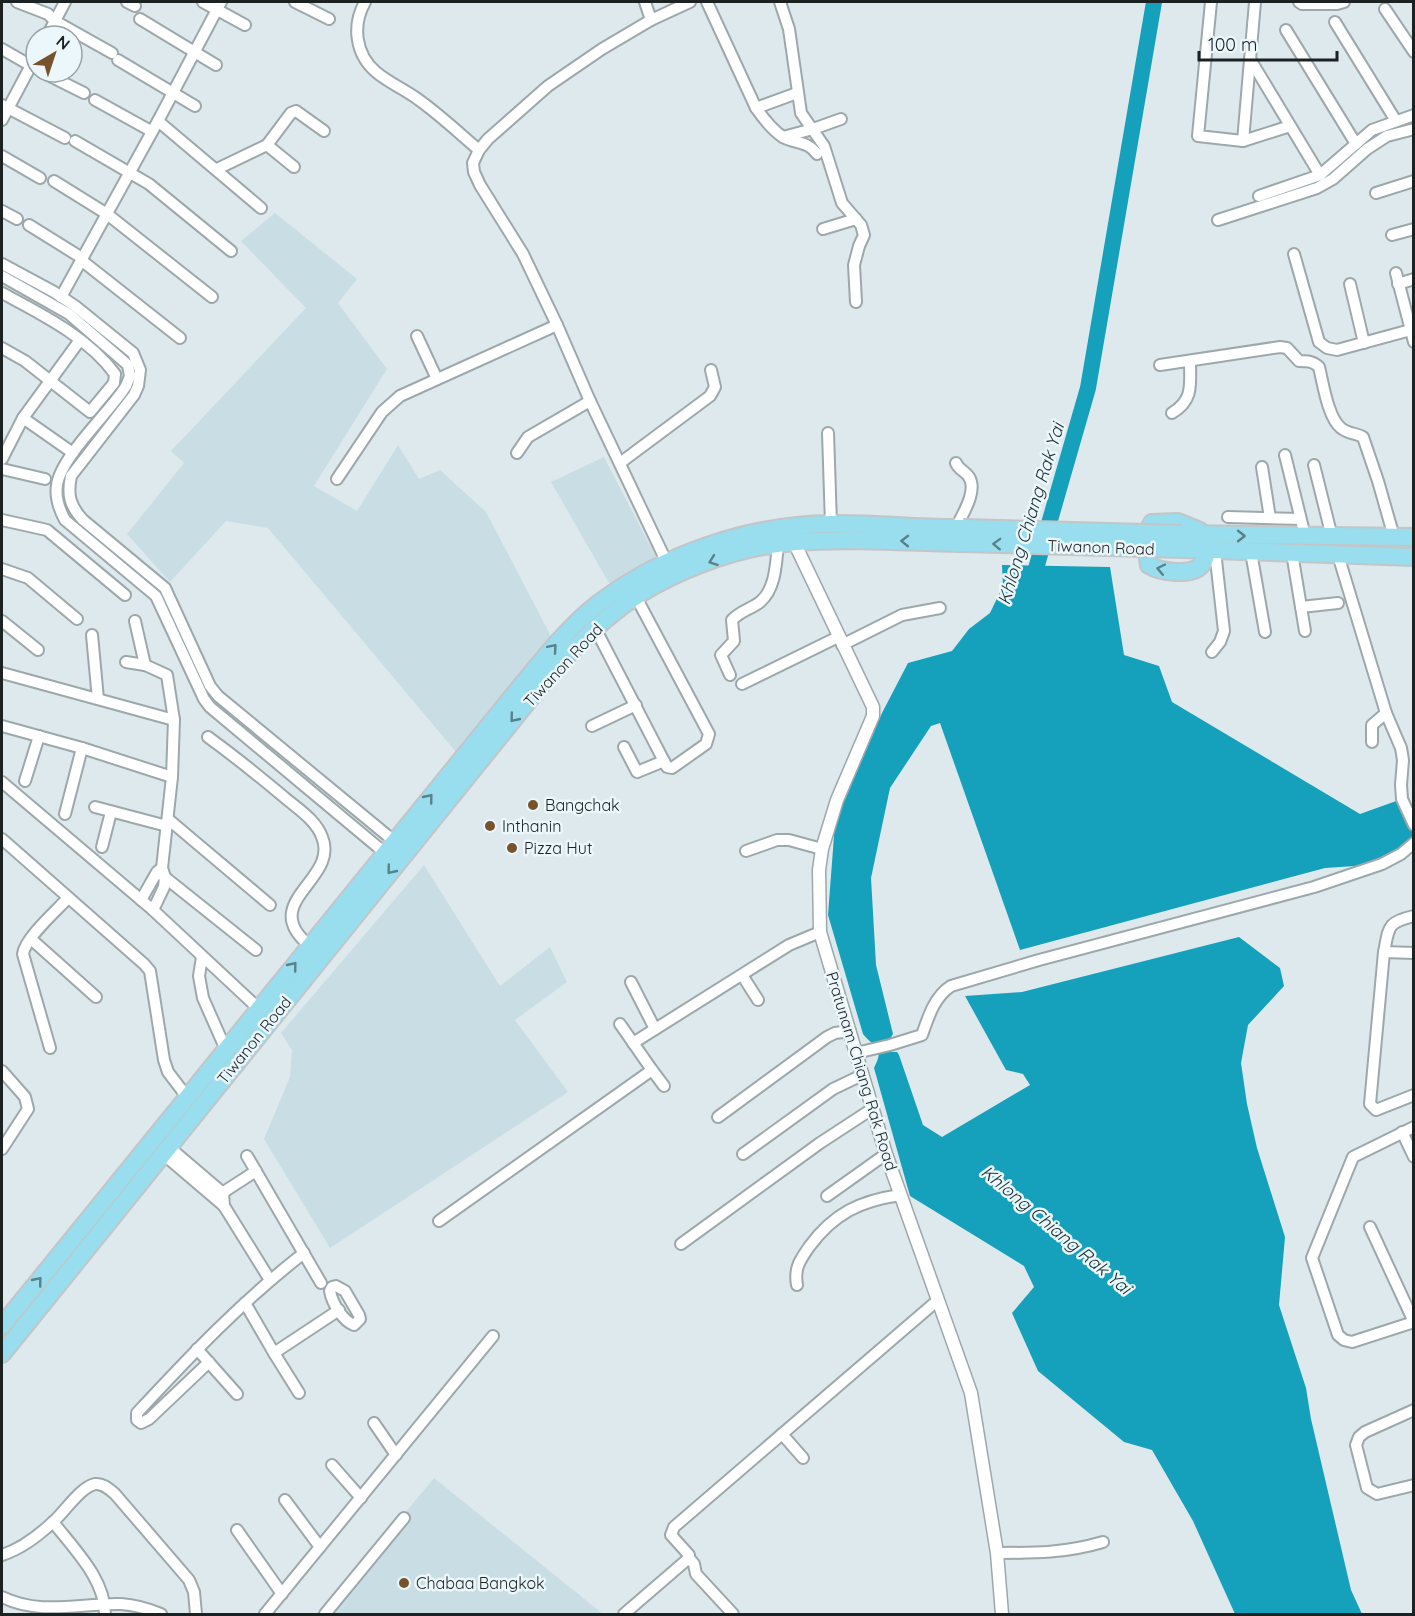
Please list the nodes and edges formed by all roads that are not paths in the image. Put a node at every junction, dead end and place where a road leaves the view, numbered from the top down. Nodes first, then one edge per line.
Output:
1 (17, 2) edge
2 (65, 2) edge
3 (202, 2) edge
4 (296, 2) edge
5 (365, 2) edge
6 (645, 2) edge
7 (690, 2) edge
8 (707, 2) edge
9 (780, 2) edge
10 (1211, 2) edge
11 (1255, 2) edge
12 (1299, 2) edge
13 (1344, 2) edge
14 (218, 6) edge
15 (1385, 9) dead end
16 (140, 19) dead end
17 (329, 19) dead end
18 (651, 20) junction
19 (55, 21) junction
20 (1335, 22) dead end
21 (53, 24) edge
22 (245, 26) dead end
23 (1286, 30) dead end
24 (2, 50) edge
25 (1413, 52) edge
26 (193, 53) junction
27 (1250, 59) junction
28 (24, 62) edge
29 (216, 65) dead end
30 (24, 79) edge
31 (66, 84) edge
32 (84, 93) dead end
33 (172, 93) junction
34 (797, 93) junction
35 (95, 100) dead end
36 (195, 106) dead end
37 (4, 107) edge
38 (756, 108) junction
39 (1413, 115) edge
40 (841, 119) dead end
41 (2, 120) edge
42 (158, 120) junction
43 (1396, 121) junction
44 (1290, 126) junction
45 (813, 129) junction
46 (1413, 129) edge
47 (151, 131) junction
48 (324, 131) dead end
49 (783, 136) junction
50 (1243, 141) junction
51 (1356, 144) junction
52 (267, 145) junction
53 (479, 150) junction
54 (818, 154) dead end
55 (2, 156) edge
56 (294, 167) dead end
57 (217, 169) junction
58 (129, 172) junction
59 (1320, 175) junction
60 (40, 178) dead end
61 (54, 181) dead end
62 (1413, 181) edge
63 (1376, 193) dead end
64 (1259, 196) dead end
65 (261, 208) dead end
66 (2, 211) edge
67 (107, 214) junction
68 (17, 219) dead end
69 (856, 219) junction
70 (1218, 220) dead end
71 (29, 225) dead end
72 (1413, 228) edge
73 (823, 229) dead end
74 (1392, 235) dead end
75 (231, 251) dead end
76 (1294, 254) dead end
77 (82, 259) junction
78 (2, 264) edge
79 (2, 276) edge
80 (1413, 279) edge
81 (1350, 284) dead end
82 (2, 293) edge
83 (62, 297) junction
84 (212, 297) dead end
85 (856, 302) dead end
86 (557, 325) junction
87 (1412, 329) edge
88 (417, 336) dead end
89 (180, 338) dead end
90 (80, 340) junction
91 (1413, 342) edge
92 (1364, 343) junction
93 (2, 348) edge
94 (1190, 361) junction
95 (1160, 365) dead end
96 (711, 370) dead end
97 (436, 379) junction
98 (50, 380) junction
99 (590, 401) junction
100 (1172, 413) dead end
101 (23, 418) junction
102 (828, 433) dead end
103 (73, 453) junction
104 (517, 453) dead end
105 (1285, 455) dead end
106 (2, 459) edge
107 (956, 463) dead end
108 (620, 464) junction
109 (1314, 465) dead end
110 (1262, 467) dead end
111 (2, 469) edge
112 (45, 479) dead end
113 (337, 479) dead end
114 (1228, 517) dead end
115 (1270, 518) junction
116 (1300, 519) junction
117 (2, 520) edge
118 (831, 524) junction
119 (961, 533) junction
120 (1305, 536) junction
121 (1332, 537) junction
122 (1394, 537) junction
123 (1413, 537) edge
124 (786, 543) junction
125 (1211, 545) junction
126 (1251, 552) junction
127 (1292, 554) junction
128 (1338, 555) junction
129 (1413, 557) edge
130 (668, 563) junction
131 (2, 569) edge
132 (125, 595) dead end
133 (636, 597) junction
134 (1338, 603) dead end
135 (1301, 607) junction
136 (940, 608) dead end
137 (77, 619) dead end
138 (2, 621) edge
139 (135, 621) dead end
140 (595, 628) junction
141 (1305, 631) dead end
142 (1265, 632) dead end
143 (92, 635) dead end
144 (840, 641) junction
145 (38, 650) dead end
146 (1212, 652) dead end
147 (126, 662) dead end
148 (145, 665) junction
149 (2, 673) edge
150 (730, 675) dead end
151 (742, 684) dead end
152 (98, 699) junction
153 (636, 705) junction
154 (1386, 713) junction
155 (174, 720) junction
156 (2, 726) edge
157 (592, 726) dead end
158 (39, 736) junction
159 (208, 737) dead end
160 (1372, 742) dead end
161 (624, 747) dead end
162 (82, 748) junction
163 (664, 761) junction
164 (172, 777) junction
165 (25, 781) dead end
166 (2, 782) edge
167 (94, 807) dead end
168 (111, 812) junction
169 (65, 814) dead end
170 (168, 823) junction
171 (1413, 825) edge
172 (2, 839) edge
173 (1413, 843) edge
174 (102, 847) dead end
175 (389, 847) junction
176 (822, 849) junction
177 (746, 851) dead end
178 (161, 872) junction
179 (68, 898) junction
180 (141, 900) junction
181 (270, 905) dead end
182 (153, 910) junction
183 (1413, 916) edge
184 (820, 932) junction
185 (31, 939) junction
186 (310, 945) junction
187 (256, 950) dead end
188 (1384, 952) junction
189 (1413, 954) edge
190 (202, 957) junction
191 (742, 975) junction
192 (631, 982) dead end
193 (96, 997) dead end
194 (758, 1000) dead end
195 (258, 1009) junction
196 (620, 1024) dead end
197 (655, 1029) junction
198 (850, 1031) junction
199 (633, 1043) junction
200 (50, 1047) dead end
201 (226, 1050) junction
202 (856, 1053) junction
203 (652, 1070) junction
204 (2, 1071) edge
205 (862, 1075) junction
206 (664, 1086) dead end
207 (1413, 1095) edge
208 (187, 1097) junction
209 (872, 1109) junction
210 (718, 1117) dead end
211 (1413, 1127) edge
212 (1402, 1132) junction
213 (162, 1146) junction
214 (2, 1149) edge
215 (743, 1154) dead end
216 (886, 1154) junction
217 (247, 1156) dead end
218 (1413, 1157) edge
219 (140, 1168) junction
220 (256, 1171) junction
221 (218, 1195) junction
222 (900, 1195) junction
223 (827, 1196) dead end
224 (439, 1221) dead end
225 (1370, 1227) dead end
226 (681, 1245) dead end
227 (304, 1253) junction
228 (270, 1280) junction
229 (321, 1283) dead end
230 (797, 1285) dead end
231 (938, 1300) junction
232 (245, 1303) junction
233 (339, 1310) dead end
234 (1413, 1322) edge
235 (2, 1326) edge
236 (493, 1336) dead end
237 (197, 1349) junction
238 (274, 1353) junction
239 (2, 1354) edge
240 (209, 1362) junction
241 (299, 1393) dead end
242 (237, 1394) dead end
243 (1413, 1410) edge
244 (374, 1423) dead end
245 (782, 1434) junction
246 (396, 1455) junction
247 (803, 1458) dead end
248 (332, 1465) dead end
249 (1413, 1485) edge
250 (361, 1498) junction
251 (285, 1500) dead end
252 (404, 1518) dead end
253 (53, 1522) junction
254 (237, 1530) dead end
255 (1103, 1542) dead end
256 (320, 1547) junction
257 (997, 1553) junction
258 (2, 1555) edge
259 (689, 1558) junction
260 (282, 1594) junction
261 (2, 1598) edge
262 (105, 1610) edge
263 (161, 1614) edge
264 (196, 1614) edge
265 (265, 1614) edge
266 (325, 1614) edge
267 (624, 1614) edge
268 (733, 1614) edge
269 (1002, 1614) edge

1 - 19 street
2 - 19 street
3 - 14 street
4 - 17 street
5 - 53 street
6 - 18 street
7 - 18 street
8 - 38 street
9 - 34 street
10 - 50 street
11 - 27 street
12 - 13 street
14 - 22 street
14 - 26 street
15 - 25 street
16 - 26 street
18 - 53 street
19 - 21 street
19 - 33 street
20 - 43 street
23 - 51 street
24 - 28 street
26 - 29 street
26 - 33 street
27 - 44 street
27 - 50 street
30 - 37 street
31 - 32 street
33 - 36 street
33 - 42 street
34 - 38 street
34 - 45 street
35 - 47 street
37 - 41 street
37 - 58 street
38 - 49 street
39 - 43 street
40 - 45 street
42 - 47 street
42 - 57 street
43 - 51 street
44 - 50 street
44 - 59 street
45 - 49 street
45 - 69 street
46 - 70 street
47 - 58 street
48 - 52 street
49 - 54 street
51 - 59 street
52 - 56 street
52 - 57 street
53 - 86 street
55 - 60 street
57 - 65 street
58 - 67 street
58 - 75 street
59 - 64 street
61 - 67 street
62 - 63 street
66 - 68 street
67 - 77 street
67 - 84 street
69 - 73 street
69 - 85 street
71 - 77 street
72 - 74 street
76 - 92 street
77 - 83 street
77 - 89 street
78 - 83 street
79 - 103 street
80 - 87 street
81 - 92 street
82 - 90 street
83 - 175 street
86 - 97 street
86 - 99 street
87 - 91 street
87 - 92 street
88 - 97 street
90 - 98 street
90 - 98 street
93 - 98 street
94 - 95 street
94 - 100 street
94 - 122 street
96 - 108 street
97 - 113 street
98 - 101 street
99 - 104 street
99 - 108 street
101 - 103 street
101 - 106 street
102 - 118 street
103 - 175 street
105 - 116 street
107 - 119 street
108 - 130 street
109 - 121 street
110 - 115 street
111 - 112 street
114 - 115 street
115 - 116 street
116 - 120 street
117 - 132 street
118 - 119 main road, Tiwanon Road
118 - 130 main road, Tiwanon Road
119 -> 124 main road, Tiwanon Road
119 - 125 main road, Tiwanon Road, bridge
120 - 121 main road, Tiwanon Road
125 -> 120 main road, Tiwanon Road
121 - 122 main road, Tiwanon Road
122 - 123 main road, Tiwanon Road
124 -> 133 main road, Tiwanon Road
124 - 144 street, Pratunam Chiang Rak Road
124 - 150 street
125 - 126 main road, Tiwanon Road
125 - 146 street
126 - 127 main road, Tiwanon Road
126 - 142 street
127 - 128 main road, Tiwanon Road
127 - 135 street
128 - 129 main road, Tiwanon Road
128 - 154 street
175 -> 130 main road, Tiwanon Road
131 - 137 street
133 - 140 main road, Tiwanon Road
133 - 163 street
134 - 135 street
135 - 141 street
136 - 144 street
138 - 145 street
139 - 148 street
140 - 153 street
140 -> 213 main road, Tiwanon Road
143 - 152 street
144 - 151 street
144 - 176 street, Pratunam Chiang Rak Road
147 - 148 street
148 - 155 street
149 - 152 street
152 - 155 street
153 - 157 street
153 - 163 street
154 - 160 street
154 - 171 street
155 - 164 street
156 - 158 street
158 - 162 street
158 - 165 street
159 - 186 street
161 - 163 street
162 - 164 street
162 - 169 street
164 - 170 street
166 - 180 street
167 - 168 street
168 - 170 street
168 - 174 street
170 - 178 street
170 - 181 street
172 - 179 street
173 - 202 street
175 - 186 main road, Tiwanon Road
176 - 177 street
176 - 184 street, Pratunam Chiang Rak Road
178 - 180 street
178 - 182 street
178 - 187 street
179 - 185 street
179 - 208 street
180 - 182 street
182 - 190 street
183 - 188 street
184 - 191 street
184 - 198 street, Pratunam Chiang Rak Road
185 - 193 street
185 - 200 street
195 -> 186 main road, Tiwanon Road
188 - 189 street
188 - 207 street
190 - 195 street
190 - 201 street
191 - 194 street
191 - 197 street
192 - 197 street
195 - 201 main road, Tiwanon Road
196 - 199 street
197 - 199 street
198 - 202 street, Pratunam Chiang Rak Road
198 - 210 street
199 - 203 street
201 - 208 main road, Tiwanon Road
202 - 205 street, Pratunam Chiang Rak Road
203 - 206 street
203 - 224 street
204 - 214 street
205 - 209 street, Pratunam Chiang Rak Road
205 - 215 street
208 - 213 main road, Tiwanon Road
209 - 216 street, Pratunam Chiang Rak Road
209 - 226 street
211 - 212 street
212 - 218 street
212 - 234 street
213 - 219 main road, Tiwanon Road
213 - 221 street
216 - 222 street, Pratunam Chiang Rak Road
216 - 223 street
217 - 220 street
235 -> 219 main road, Tiwanon Road
219 - 239 main road, Tiwanon Road
220 - 221 street
220 - 227 street
221 - 228 street
222 - 230 street
222 - 231 street, Pratunam Chiang Rak Road
225 - 234 street
227 - 228 street
227 - 229 street
228 - 232 street
231 - 245 street
231 - 257 street, Pratunam Chiang Rak Road
232 - 237 street
232 - 238 street
233 - 238 street
236 - 246 street
237 - 240 street
237 - 240 street
238 - 241 street
240 - 242 street
243 - 249 street
244 - 246 street
245 - 247 street
245 - 259 street
246 - 250 street
248 - 250 street
250 - 256 street
251 - 256 street
252 - 266 street
253 - 258 street
253 - 262 street
253 - 264 street
254 - 260 street
255 - 257 street
256 - 260 street
257 - 269 street, Pratunam Chiang Rak Road
259 - 267 street
259 - 268 street
260 - 265 street
261 - 262 street
262 - 263 street

